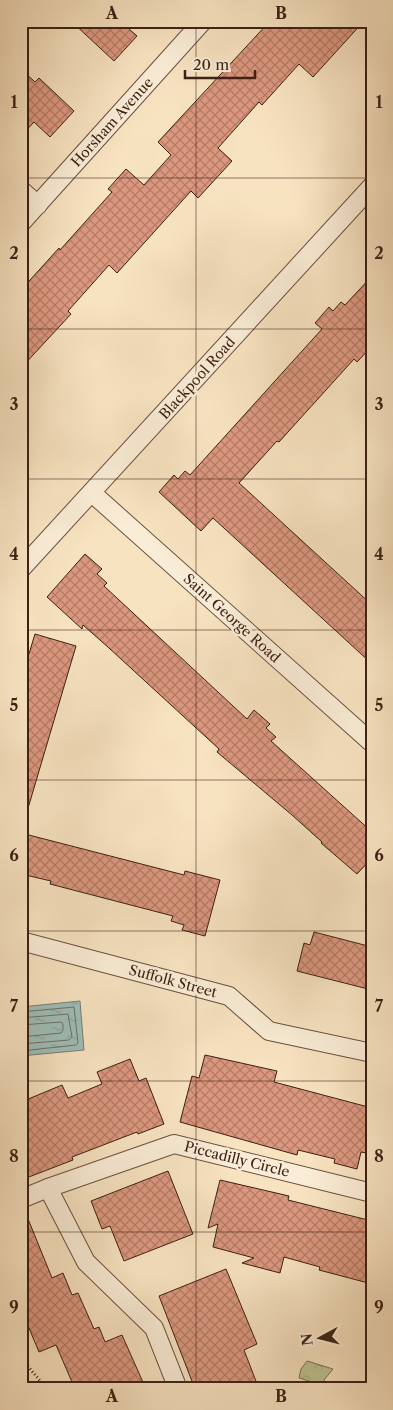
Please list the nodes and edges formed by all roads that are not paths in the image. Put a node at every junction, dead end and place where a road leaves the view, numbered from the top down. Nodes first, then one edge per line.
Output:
1 (203, 21) edge
2 (372, 186) edge
3 (21, 190) edge
4 (38, 205) junction
5 (21, 223) edge
6 (92, 493) junction
7 (21, 569) edge
8 (372, 743) edge
9 (21, 941) edge
10 (372, 1053) edge
11 (48, 1188) junction
12 (372, 1194) edge
13 (21, 1199) edge
14 (178, 1389) edge

1 - 4 street, Horsham Avenue
2 - 6 street, Blackpool Road
3 - 4 street
4 - 5 street, Horsham Avenue
6 - 7 street, Blackpool Road
6 - 8 street, Saint George Road
9 - 10 street, Suffolk Street
11 - 12 street, Piccadilly Circle
11 - 13 street, Piccadilly Circle
11 - 14 street

